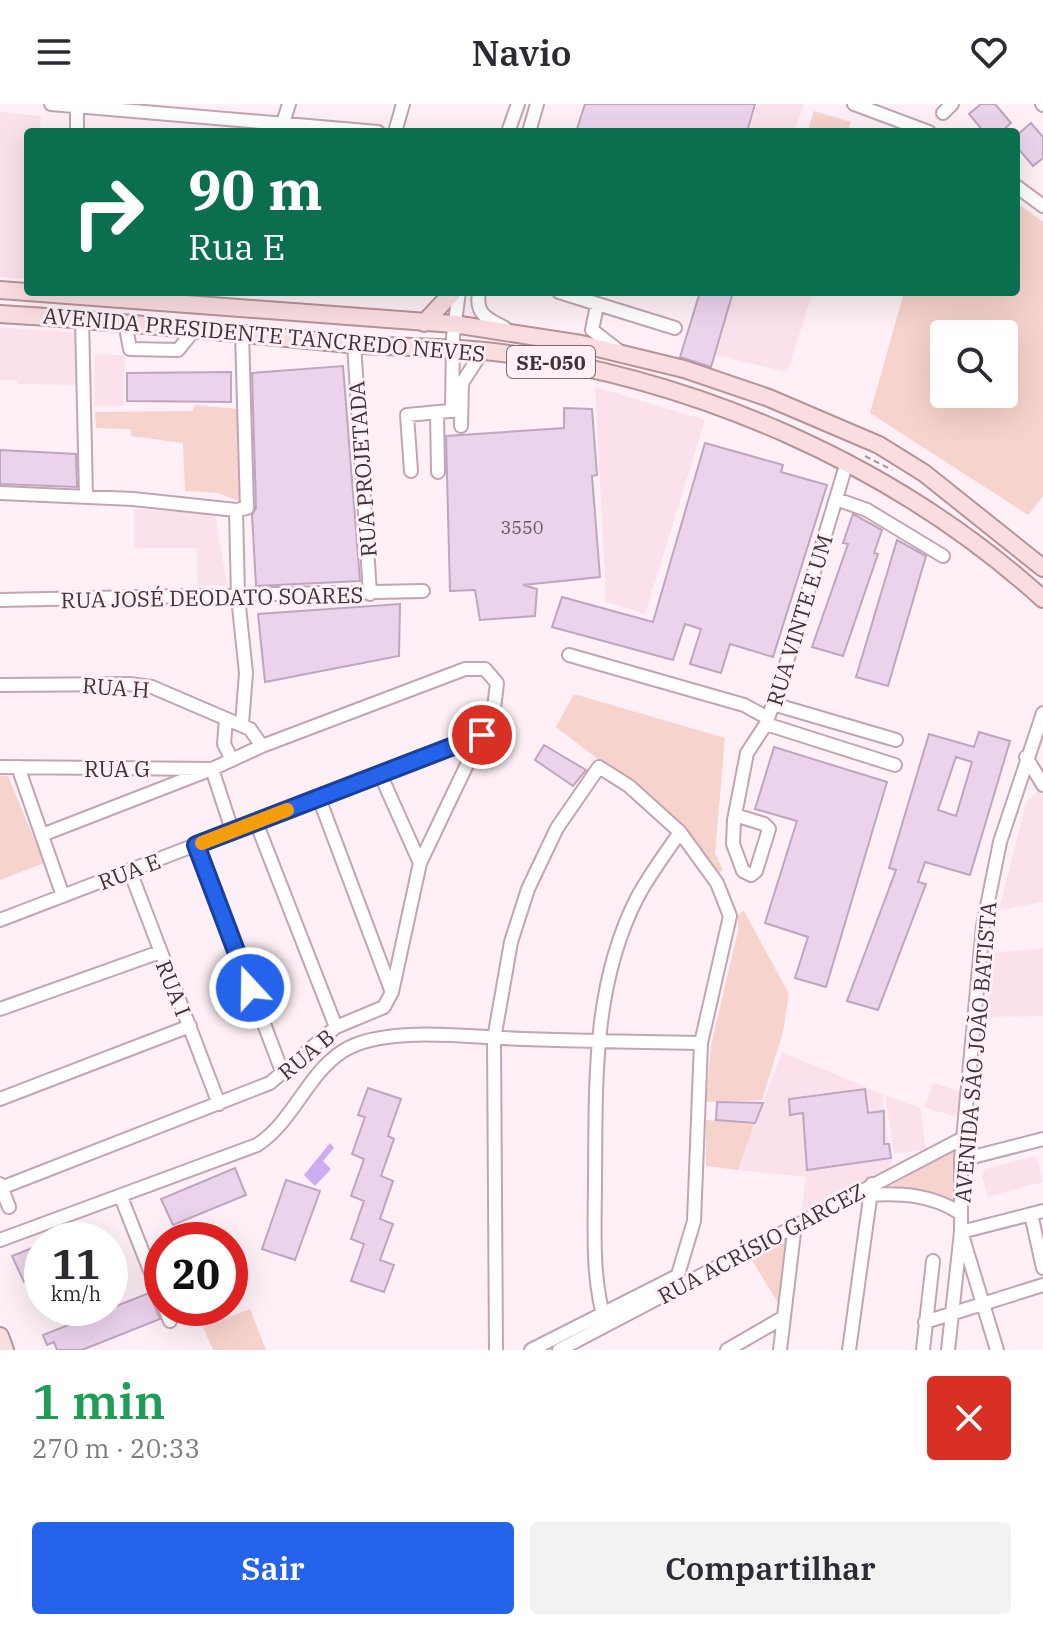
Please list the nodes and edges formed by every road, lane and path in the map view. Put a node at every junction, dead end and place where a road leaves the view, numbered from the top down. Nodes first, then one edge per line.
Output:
1 (51, 104) edge
2 (289, 104) edge
3 (403, 104) edge
4 (518, 104) edge
5 (537, 104) edge
6 (854, 104) edge
7 (77, 106) junction
8 (283, 123) junction
9 (77, 128) edge
10 (336, 128) edge
11 (396, 128) edge
12 (509, 128) edge
13 (530, 128) edge
14 (918, 128) edge
15 (1020, 189) edge
16 (1043, 206) edge
17 (0, 290) edge
18 (24, 291) edge
19 (104, 296) edge
20 (449, 296) edge
21 (458, 296) edge
22 (479, 296) edge
23 (571, 296) edge
24 (597, 305) junction
25 (0, 314) edge
26 (82, 319) junction
27 (125, 322) junction
28 (424, 323) junction
29 (454, 324) junction
30 (675, 328) dead end
31 (195, 329) junction
32 (512, 331) junction
33 (242, 333) junction
34 (354, 344) junction
35 (453, 350) junction
36 (482, 352) junction
37 (625, 354) junction
38 (456, 410) junction
39 (437, 412) junction
40 (461, 426) dead end
41 (851, 457) junction
42 (411, 471) dead end
43 (438, 472) dead end
44 (898, 474) dead end
45 (0, 493) edge
46 (86, 496) junction
47 (836, 499) junction
48 (236, 510) junction
49 (943, 556) dead end
50 (1043, 568) edge
51 (423, 591) dead end
52 (370, 594) junction
53 (238, 597) junction
54 (1043, 599) edge
55 (0, 600) edge
56 (569, 655) dead end
57 (0, 685) edge
58 (773, 704) junction
59 (1043, 713) edge
60 (226, 719) junction
61 (767, 721) junction
62 (242, 724) junction
63 (482, 735) junction
64 (896, 740) dead end
65 (262, 746) junction
66 (1026, 757) junction
67 (232, 760) junction
68 (895, 765) dead end
69 (0, 767) edge
70 (18, 767) junction
71 (212, 769) junction
72 (381, 776) junction
73 (1043, 785) edge
74 (319, 798) junction
75 (734, 818) junction
76 (256, 822) junction
77 (232, 830) junction
78 (680, 832) junction
79 (42, 835) junction
80 (196, 845) junction
81 (420, 863) junction
82 (130, 871) junction
83 (63, 896) junction
84 (0, 920) edge
85 (401, 940) junction
86 (375, 943) junction
87 (160, 952) junction
88 (392, 992) junction
89 (0, 1009) edge
90 (190, 1026) junction
91 (336, 1027) junction
92 (494, 1039) junction
93 (596, 1041) junction
94 (701, 1043) junction
95 (283, 1074) junction
96 (0, 1099) edge
97 (219, 1104) junction
98 (963, 1138) junction
99 (1043, 1139) edge
100 (961, 1160) junction
101 (1, 1186) edge
102 (872, 1189) junction
103 (121, 1197) junction
104 (9, 1207) dead end
105 (1037, 1212) edge
106 (960, 1213) junction
107 (795, 1224) junction
108 (961, 1232) junction
109 (0, 1240) edge
110 (144, 1255) edge
111 (933, 1261) dead end
112 (1043, 1268) edge
113 (675, 1282) junction
114 (1043, 1285) edge
115 (984, 1301) junction
116 (951, 1313) junction
117 (784, 1317) junction
118 (604, 1319) junction
119 (925, 1322) junction
120 (0, 1336) edge
121 (5, 1350) edge
122 (496, 1350) edge
123 (531, 1350) edge
124 (559, 1350) edge
125 (727, 1350) edge
126 (780, 1350) edge
127 (849, 1350) edge
128 (923, 1350) edge
129 (948, 1350) edge
130 (997, 1350) edge

1 - 7 street
2 - 8 street
3 - 11 street
4 - 12 street
5 - 13 street
6 - 14 street
7 - 8 street
7 - 9 street
8 - 10 street
15 - 16 street
17 - 18 main road, AVENIDA PRESIDENTE TANCREDO NEVES / SE-050
19 - 28 main road, AVENIDA PRESIDENTE TANCREDO NEVES / SE-050
20 - 28 main road
21 - 29 street
22 - 32 street
23 - 24 street
24 - 30 street
24 - 37 street
25 - 26 main road, AVENIDA PRESIDENTE TANCREDO NEVES / SE-050
26 - 27 main road, AVENIDA PRESIDENTE TANCREDO NEVES / SE-050
26 - 46 street
27 - 31 main road, AVENIDA PRESIDENTE TANCREDO NEVES / SE-050
27 - 31 street
28 - 29 main road, AVENIDA PRESIDENTE TANCREDO NEVES / SE-050
29 - 32 main road, AVENIDA PRESIDENTE TANCREDO NEVES / SE-050
29 - 35 street
31 - 33 main road, AVENIDA PRESIDENTE TANCREDO NEVES / SE-050
32 - 37 main road, AVENIDA PRESIDENTE TANCREDO NEVES / SE-050
33 - 34 main road, AVENIDA PRESIDENTE TANCREDO NEVES / SE-050
33 - 48 street
34 - 35 main road, AVENIDA PRESIDENTE TANCREDO NEVES / SE-050
34 - 52 street, RUA PROJETADA
35 - 36 main road, AVENIDA PRESIDENTE TANCREDO NEVES / SE-050
35 - 38 street
36 - 38 street
36 - 41 main road, AVENIDA PRESIDENTE TANCREDO NEVES / SE-050
37 - 50 main road, AVENIDA PRESIDENTE TANCREDO NEVES / SE-050
38 - 39 street
38 - 40 street
39 - 42 street
39 - 43 street
41 - 44 path
41 - 47 street, RUA VINTE E UM
41 - 54 main road, AVENIDA PRESIDENTE TANCREDO NEVES / SE-050
45 - 46 street
46 - 48 street
47 - 49 street
47 - 58 street, RUA VINTE E UM
48 - 53 street
51 - 52 street, RUA JOSÉ DEODATO SOARES
52 - 53 street, RUA JOSÉ DEODATO SOARES
53 - 55 street, RUA JOSÉ DEODATO SOARES
53 - 62 street
56 - 61 street
57 - 60 street, RUA H
58 - 61 street, RUA VINTE E UM
58 - 64 street
59 - 66 street, AVENIDA SÃO JOÃO BATISTA
60 - 62 street, RUA H
60 - 67 street
61 - 68 street
61 - 75 street, RUA VINTE E UM
62 - 65 street
63 - 65 street, RUA G
63 - 72 street, RUA E
63 - 81 street
65 - 67 street, RUA G
66 - 73 street
66 - 98 street, AVENIDA SÃO JOÃO BATISTA
67 - 71 street, RUA G
69 - 70 street, RUA G
70 - 71 street, RUA G
70 - 79 street
71 - 77 street
71 - 79 street
72 - 74 street, RUA E
72 - 81 street
74 - 76 street, RUA E
74 - 86 street
75 - 75 street, RUA VINTE E UM
76 - 77 street, RUA E
76 - 91 street
77 - 80 street, RUA E
78 - 92 street
78 - 93 street
78 - 94 street
79 - 83 street
80 - 82 street, RUA E
80 - 95 street
81 - 85 street
82 - 83 street, RUA E
82 - 87 street, RUA I
83 - 84 street, RUA E
85 - 86 street
85 - 88 street
86 - 88 street
87 - 89 street
87 - 90 street, RUA I
88 - 91 street, RUA B
90 - 96 street
90 - 97 street, RUA I
91 - 95 street, RUA B
92 - 93 street
92 - 103 street
92 - 122 street
93 - 94 street
93 - 118 street
94 - 113 street
95 - 97 street, RUA B
97 - 101 street, RUA B
98 - 100 street, AVENIDA SÃO JOÃO BATISTA
98 - 102 street, RUA ACRÍSIO GARCEZ
99 - 100 street
100 - 106 street, AVENIDA SÃO JOÃO BATISTA
101 - 104 street
102 - 106 street
102 - 107 street, RUA ACRÍSIO GARCEZ
102 - 127 street
103 - 109 street
103 - 110 street
105 - 108 street
105 - 112 street
106 - 108 street, AVENIDA SÃO JOÃO BATISTA
107 - 113 street, RUA ACRÍSIO GARCEZ
107 - 117 street
108 - 115 street
108 - 116 street, AVENIDA SÃO JOÃO BATISTA
111 - 119 street
113 - 118 street, RUA ACRÍSIO GARCEZ
114 - 115 street
115 - 116 street
115 - 130 street
116 - 119 street
116 - 129 street, AVENIDA SÃO JOÃO BATISTA
117 - 125 street
117 - 126 street
118 - 123 street
118 - 124 street
119 - 128 street
120 - 121 main road

